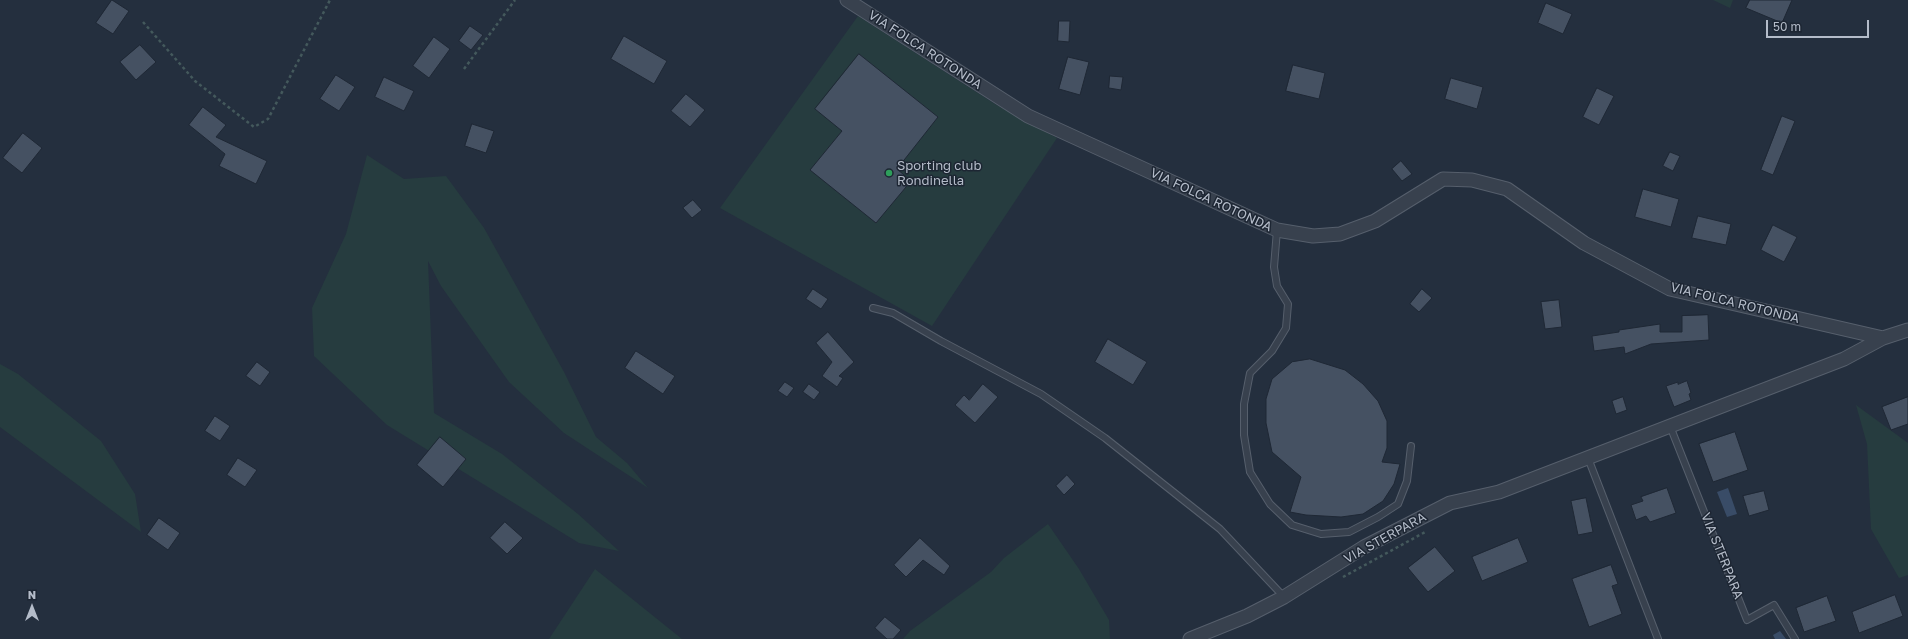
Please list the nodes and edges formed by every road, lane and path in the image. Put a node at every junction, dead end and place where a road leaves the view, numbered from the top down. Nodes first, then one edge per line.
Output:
1 (330, 0) edge
2 (515, 0) edge
3 (847, 0) edge
4 (143, 22) dead end
5 (464, 69) dead end
6 (1277, 230) junction
7 (873, 308) dead end
8 (1908, 330) edge
9 (1883, 338) junction
10 (1670, 426) junction
11 (1411, 446) dead end
12 (1588, 458) junction
13 (1431, 529) dead end
14 (1342, 578) dead end
15 (1284, 597) junction
16 (1190, 639) edge
17 (1658, 639) edge
18 (1796, 639) edge

1 - 4 path
2 - 5 path
3 - 6 street, VIA FOLCA ROTONDA
6 - 9 street, VIA FOLCA ROTONDA
6 - 11 lane
7 - 15 lane
8 - 9 street, VIA STERPARA
9 - 10 street, VIA STERPARA
10 - 12 street, VIA STERPARA
10 - 18 lane, VIA STERPARA
12 - 15 street, VIA STERPARA
12 - 17 lane
13 - 14 path
15 - 16 street, VIA STERPARA

